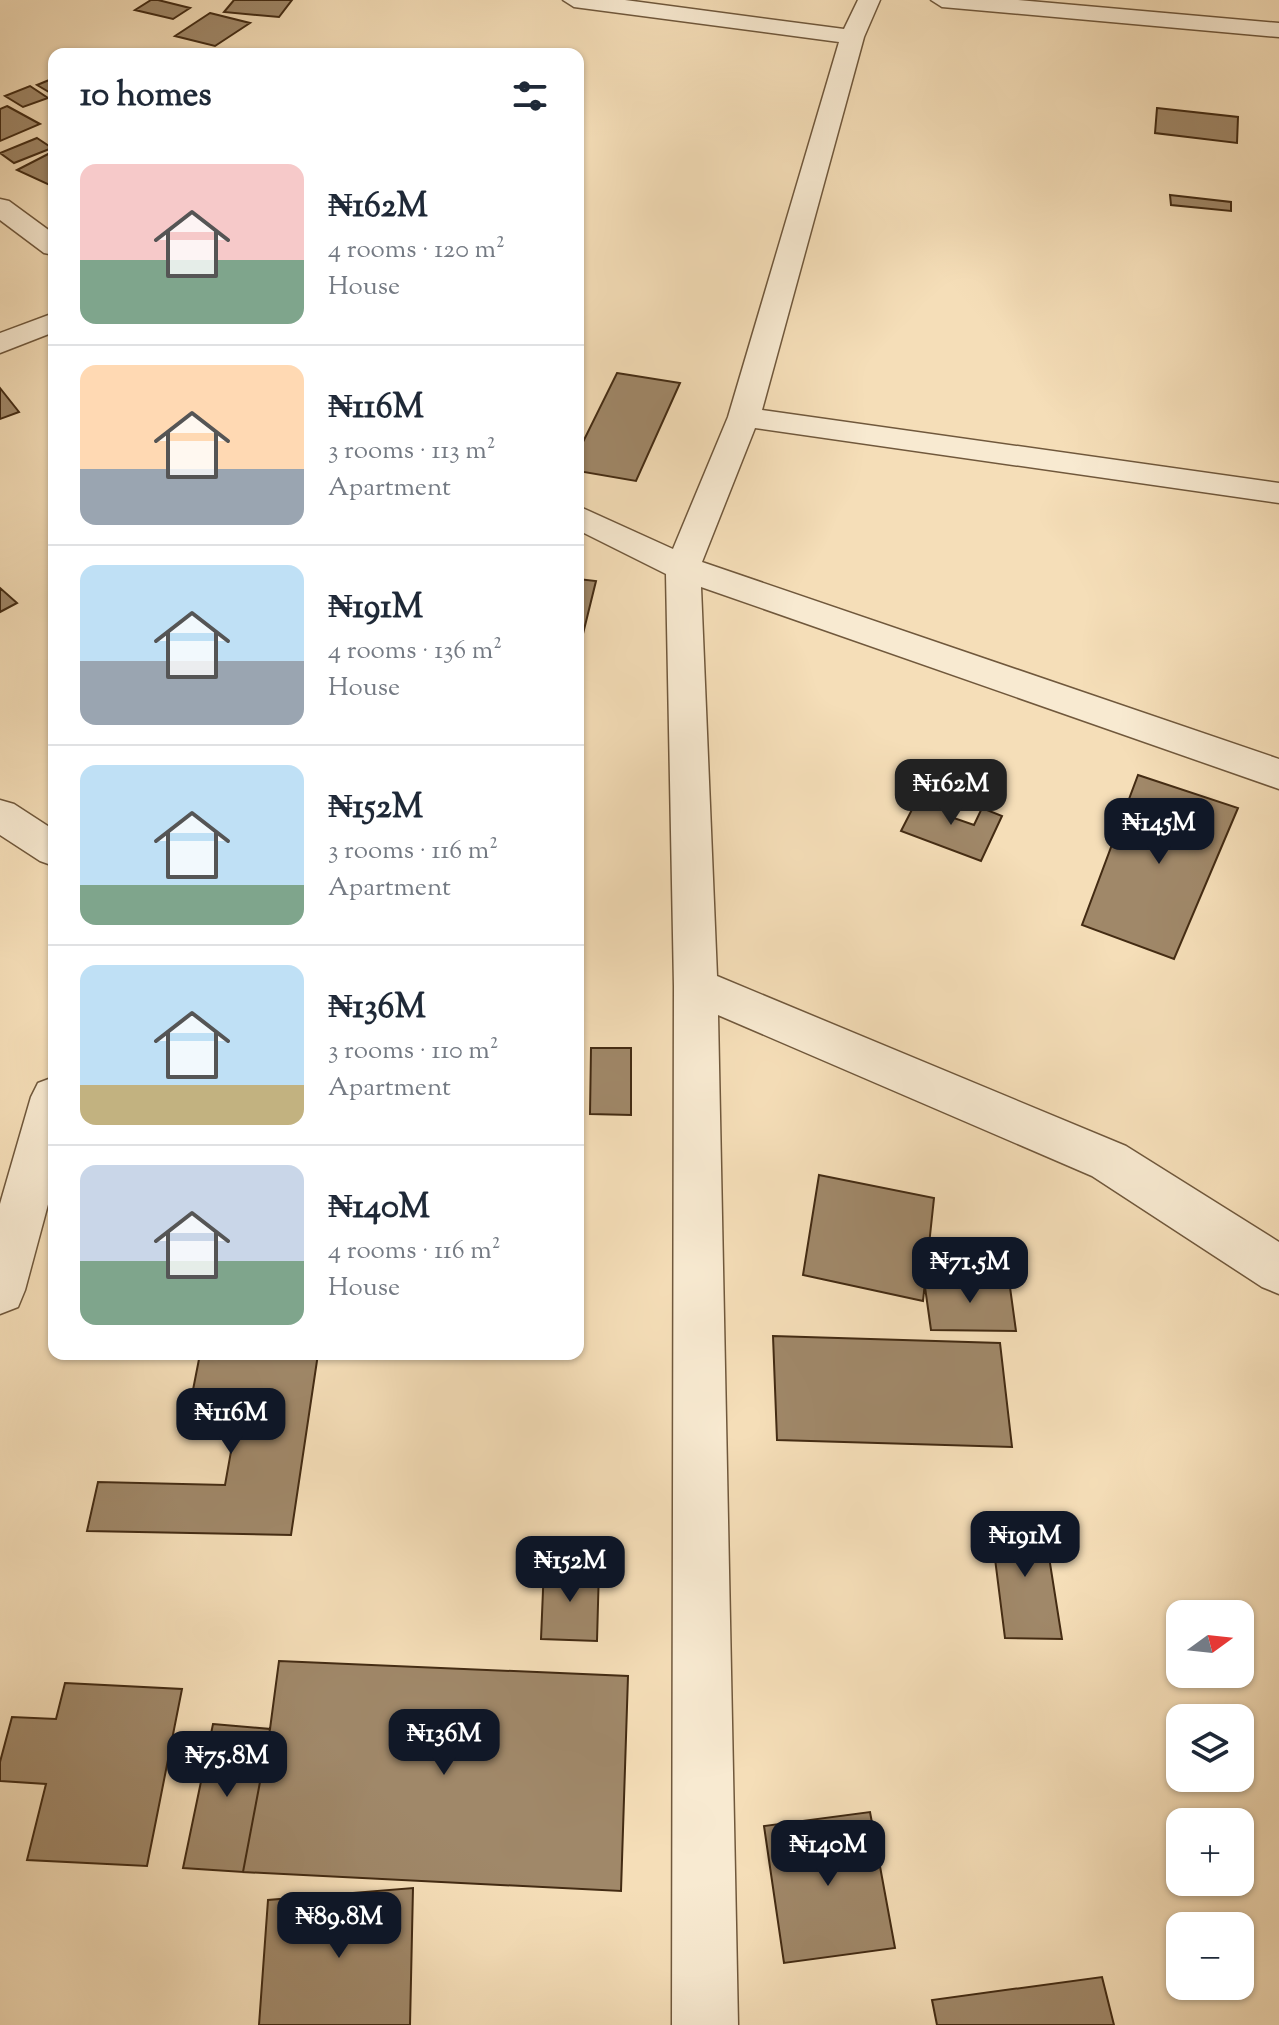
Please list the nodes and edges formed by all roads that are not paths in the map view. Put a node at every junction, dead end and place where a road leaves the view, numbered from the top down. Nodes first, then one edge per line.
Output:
1 (574, 0) edge
2 (869, 0) edge
3 (942, 0) edge
4 (1279, 30) edge
5 (852, 37) junction
6 (0, 207) edge
7 (48, 243) edge
8 (48, 324) edge
9 (0, 344) edge
10 (744, 417) junction
11 (1279, 493) edge
12 (584, 520) edge
13 (683, 568) junction
14 (1279, 774) edge
15 (0, 815) edge
16 (48, 846) edge
17 (696, 986) junction
18 (48, 1118) edge
19 (1279, 1270) edge
20 (0, 1290) edge
21 (705, 2025) edge

1 - 5 street
2 - 5 street
3 - 4 street
5 - 10 street
6 - 7 street
8 - 9 street
10 - 11 street
10 - 13 street
12 - 13 street
13 - 14 street
13 - 17 street
15 - 16 street
17 - 19 street
17 - 21 street
18 - 20 street

